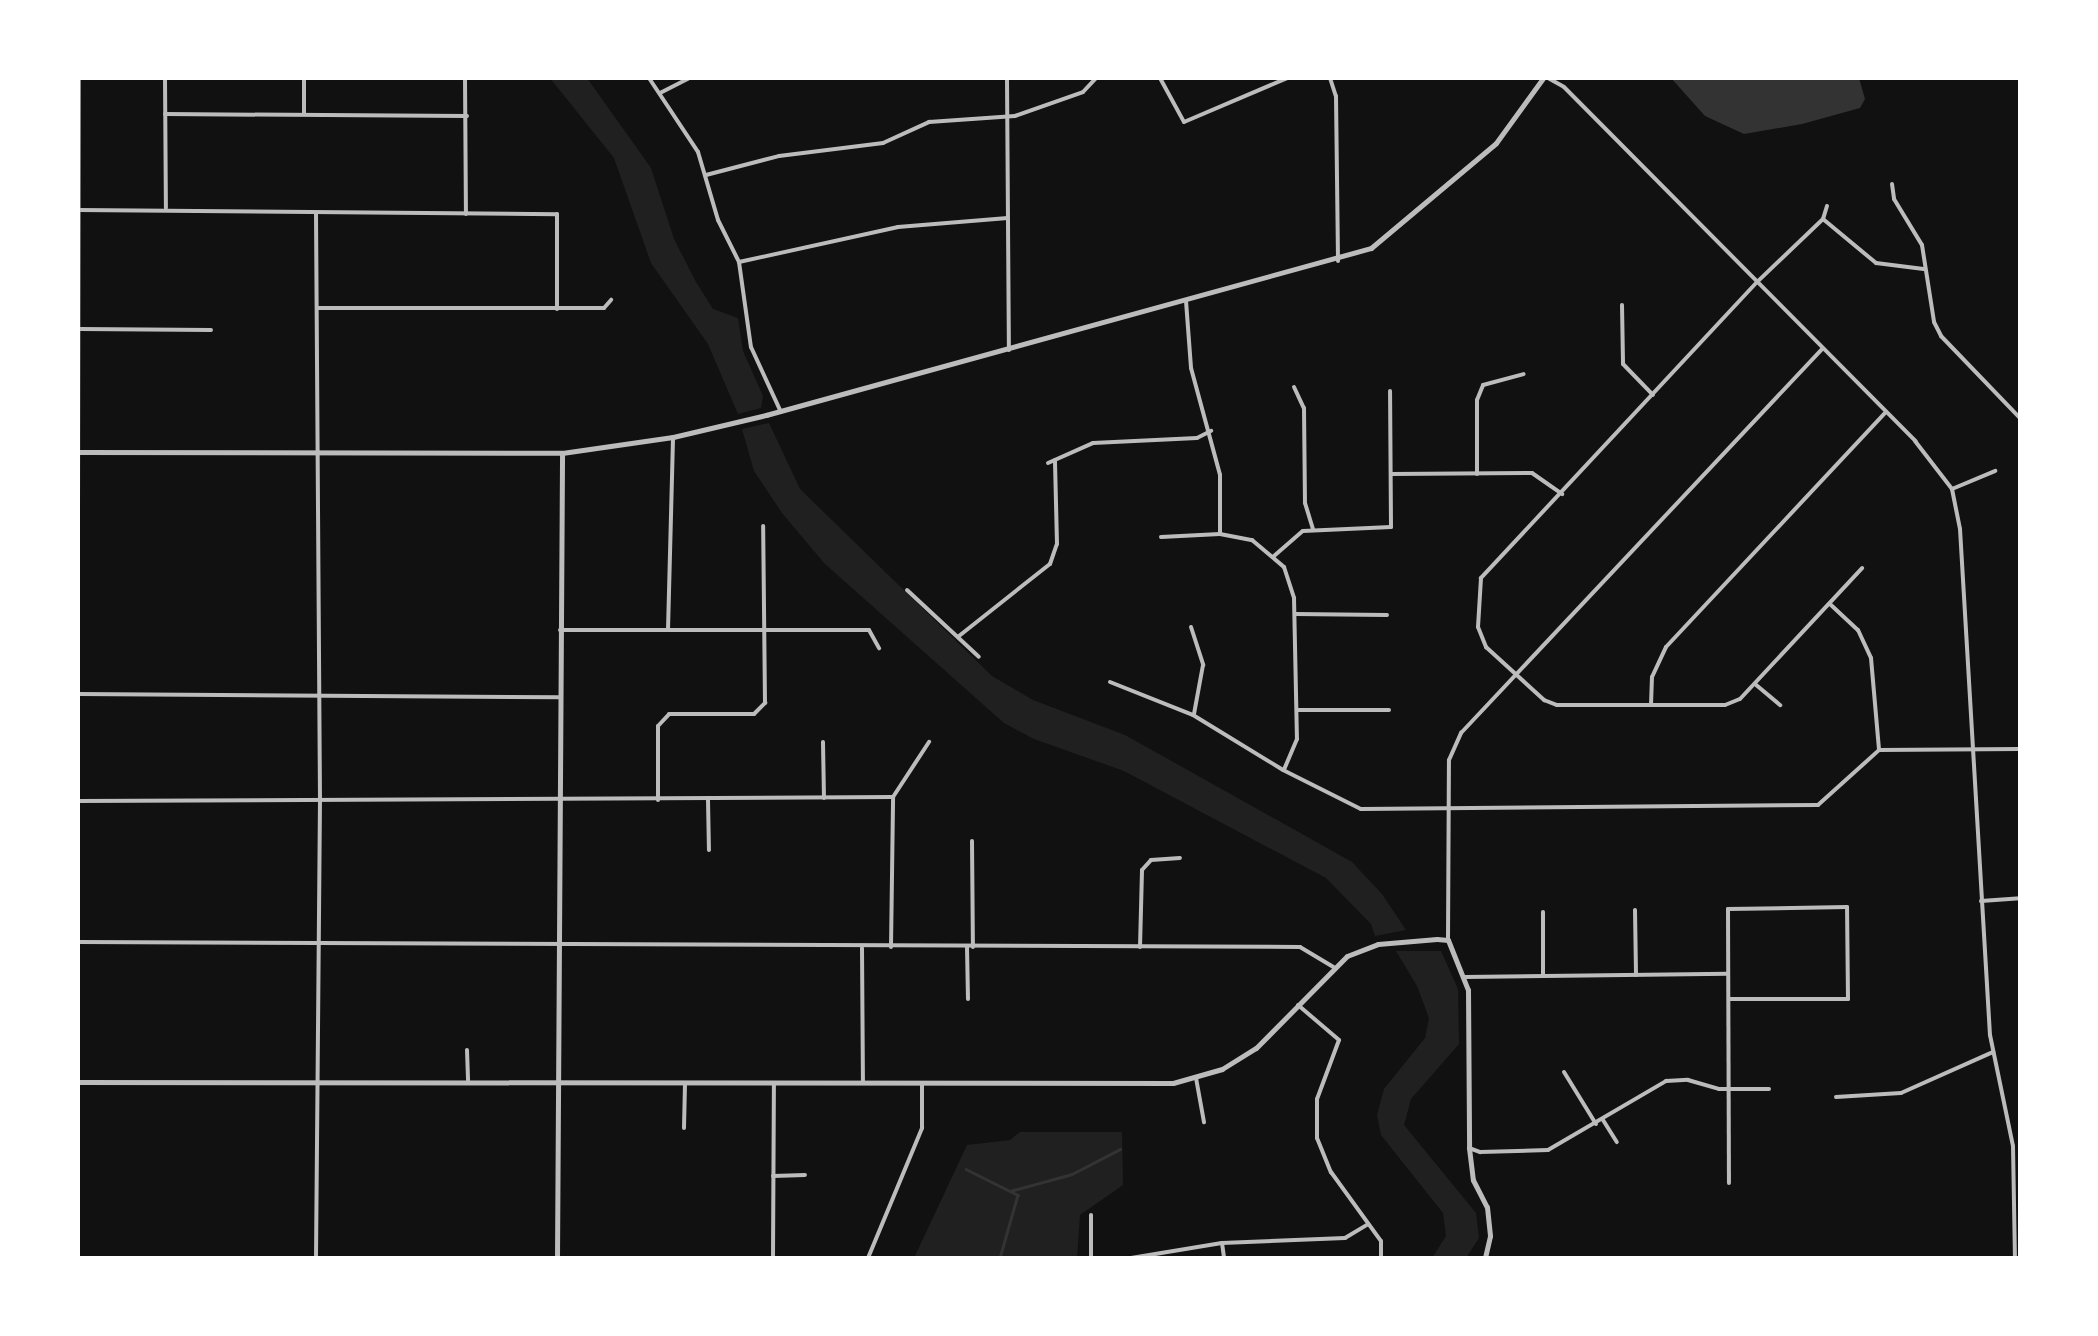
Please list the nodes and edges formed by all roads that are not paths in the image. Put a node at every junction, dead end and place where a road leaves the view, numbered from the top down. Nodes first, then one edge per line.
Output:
1 (79, 78) edge
2 (166, 78) edge
3 (304, 78) edge
4 (464, 78) edge
5 (649, 78) edge
6 (688, 78) edge
7 (1007, 78) edge
8 (1096, 78) edge
9 (1160, 78) edge
10 (1287, 78) edge
11 (1330, 78) edge
12 (1545, 78) edge
13 (660, 92) junction
14 (304, 113) junction
15 (166, 114) junction
16 (467, 116) junction
17 (1007, 118) junction
18 (706, 175) junction
19 (1892, 184) dead end
20 (1827, 206) dead end
21 (166, 208) junction
22 (78, 210) edge
23 (316, 214) junction
24 (466, 214) junction
25 (1008, 218) junction
26 (1823, 219) junction
27 (1338, 261) junction
28 (739, 262) junction
29 (1924, 269) junction
30 (1758, 282) junction
31 (611, 300) dead end
32 (1186, 302) junction
33 (1622, 305) dead end
34 (318, 308) junction
35 (557, 309) junction
36 (80, 329) junction
37 (212, 330) dead end
38 (1822, 348) junction
39 (1010, 350) junction
40 (1524, 374) dead end
41 (1294, 386) dead end
42 (1390, 390) dead end
43 (1654, 395) junction
44 (780, 410) junction
45 (1886, 412) junction
46 (2020, 418) edge
47 (1211, 432) junction
48 (673, 437) junction
49 (78, 452) edge
50 (562, 453) junction
51 (320, 454) junction
52 (1055, 460) junction
53 (1048, 463) dead end
54 (1995, 471) dead end
55 (1391, 474) junction
56 (1477, 474) junction
57 (1952, 488) junction
58 (1562, 494) junction
59 (78, 518) edge
60 (78, 526) edge
61 (763, 526) dead end
62 (1313, 530) junction
63 (1220, 534) junction
64 (1161, 537) dead end
65 (1274, 556) junction
66 (1862, 568) dead end
67 (907, 590) dead end
68 (1830, 604) junction
69 (1294, 614) junction
70 (1387, 615) dead end
71 (1191, 627) dead end
72 (560, 630) junction
73 (668, 630) junction
74 (765, 630) junction
75 (959, 636) junction
76 (879, 648) dead end
77 (78, 655) edge
78 (980, 657) dead end
79 (1512, 673) junction
80 (1110, 682) dead end
81 (1754, 684) junction
82 (78, 694) edge
83 (320, 694) junction
84 (560, 697) junction
85 (1652, 705) junction
86 (1780, 706) dead end
87 (1296, 710) junction
88 (1389, 710) dead end
89 (1194, 715) junction
90 (823, 742) dead end
91 (929, 742) dead end
92 (1970, 748) junction
93 (2020, 749) edge
94 (1879, 750) junction
95 (1283, 770) junction
96 (893, 797) junction
97 (824, 798) junction
98 (559, 800) junction
99 (658, 800) junction
100 (708, 800) junction
101 (78, 801) edge
102 (320, 801) junction
103 (1448, 807) junction
104 (972, 841) dead end
105 (709, 850) dead end
106 (1180, 858) dead end
107 (2020, 898) edge
108 (1981, 901) junction
109 (1635, 910) dead end
110 (1543, 912) dead end
111 (1448, 940) junction
112 (78, 942) edge
113 (316, 942) junction
114 (558, 944) junction
115 (862, 946) junction
116 (1140, 946) junction
117 (892, 947) junction
118 (970, 947) junction
119 (1334, 967) junction
120 (1728, 974) junction
121 (1636, 975) junction
122 (1464, 976) junction
123 (1543, 976) junction
124 (968, 999) dead end
125 (1729, 1000) junction
126 (1298, 1005) junction
127 (468, 1050) dead end
128 (1993, 1052) junction
129 (1564, 1072) dead end
130 (1196, 1078) junction
131 (78, 1082) edge
132 (316, 1082) junction
133 (468, 1082) junction
134 (558, 1082) junction
135 (685, 1082) junction
136 (774, 1083) junction
137 (863, 1083) junction
138 (922, 1083) junction
139 (1728, 1089) junction
140 (1769, 1089) dead end
141 (1836, 1097) dead end
142 (1604, 1120) junction
143 (1204, 1122) dead end
144 (1596, 1124) junction
145 (684, 1128) dead end
146 (1617, 1142) dead end
147 (1469, 1148) junction
148 (805, 1175) dead end
149 (773, 1176) junction
150 (1729, 1183) dead end
151 (1091, 1215) dead end
152 (1368, 1224) junction
153 (1222, 1243) junction
154 (316, 1258) edge
155 (557, 1258) edge
156 (773, 1258) edge
157 (868, 1258) edge
158 (1091, 1258) edge
159 (1131, 1258) edge
160 (1224, 1258) edge
161 (1381, 1258) edge
162 (1485, 1258) edge
163 (2015, 1258) edge

1 - 22 street
2 - 15 street
3 - 14 street
4 - 16 street
5 - 13 street
6 - 13 street
7 - 17 street
8 - 17 street
9 - 10 street
11 - 27 street
12 - 27 street
12 - 30 street
13 - 18 street
14 - 15 street
14 - 16 street
15 - 21 street
16 - 24 street
17 - 18 street
17 - 25 street
18 - 28 street
19 - 29 street
20 - 26 street
21 - 22 street
21 - 23 street
22 - 36 street
23 - 24 street
23 - 34 street
24 - 35 street
25 - 28 street
25 - 39 street
26 - 29 street
26 - 30 street
27 - 32 street
28 - 44 street
29 - 46 street
30 - 38 street
30 - 43 street
31 - 35 street
32 - 39 street
32 - 47 street
33 - 43 street
34 - 35 street
34 - 51 street
36 - 37 street
36 - 49 street
38 - 45 street
38 - 79 street
39 - 44 street
40 - 56 street
41 - 62 street
42 - 55 street
43 - 58 street
44 - 48 street
45 - 57 street
45 - 85 street
47 - 52 street
47 - 63 street
48 - 50 street
48 - 73 street
49 - 51 street
49 - 59 street
50 - 51 street
50 - 72 street
51 - 83 street
52 - 53 street
52 - 75 street
54 - 57 street
55 - 56 street
55 - 62 street
56 - 58 street
57 - 92 street
58 - 79 street
60 - 77 street
61 - 74 street
62 - 65 street
63 - 64 street
63 - 65 street
65 - 69 street
66 - 68 street
67 - 75 street
68 - 81 street
68 - 94 street
69 - 70 street
69 - 87 street
71 - 89 street
72 - 73 street
72 - 84 street
73 - 74 street
74 - 76 street
74 - 99 street
75 - 78 street
79 - 85 street
79 - 103 street
80 - 89 street
81 - 85 street
81 - 86 street
82 - 83 street
83 - 84 street
83 - 102 street
84 - 98 street
87 - 88 street
87 - 95 street
89 - 95 street
90 - 97 street
91 - 96 street
92 - 93 street
92 - 94 street
92 - 108 street
94 - 103 street
95 - 103 street
96 - 97 street
96 - 117 street
97 - 100 street
98 - 99 street
98 - 102 street
98 - 114 street
99 - 100 street
100 - 105 street
101 - 102 street
102 - 113 street
103 - 111 street
104 - 118 street
106 - 116 street
107 - 108 street
108 - 128 street
109 - 121 street
110 - 123 street
111 - 119 street
111 - 122 street
112 - 113 street
113 - 114 street
113 - 132 street
114 - 115 street
114 - 134 street
115 - 117 street
115 - 137 street
116 - 118 street
116 - 119 street
117 - 118 street
118 - 124 street
119 - 126 street
120 - 121 street
120 - 125 street
120 - 125 street
121 - 123 street
122 - 123 street
122 - 147 street
125 - 139 street
126 - 130 street
126 - 152 street
127 - 133 street
128 - 141 street
128 - 163 street
129 - 144 street
130 - 138 street
130 - 143 street
131 - 132 street
132 - 133 street
132 - 154 street
133 - 134 street
134 - 135 street
134 - 155 street
135 - 136 street
135 - 145 street
136 - 137 street
136 - 149 street
137 - 138 street
138 - 157 street
139 - 140 street
139 - 142 street
139 - 150 street
142 - 144 street
142 - 146 street
144 - 147 street
147 - 162 street
148 - 149 street
149 - 156 street
151 - 158 street
152 - 153 street
152 - 161 street
153 - 159 street
153 - 160 street

